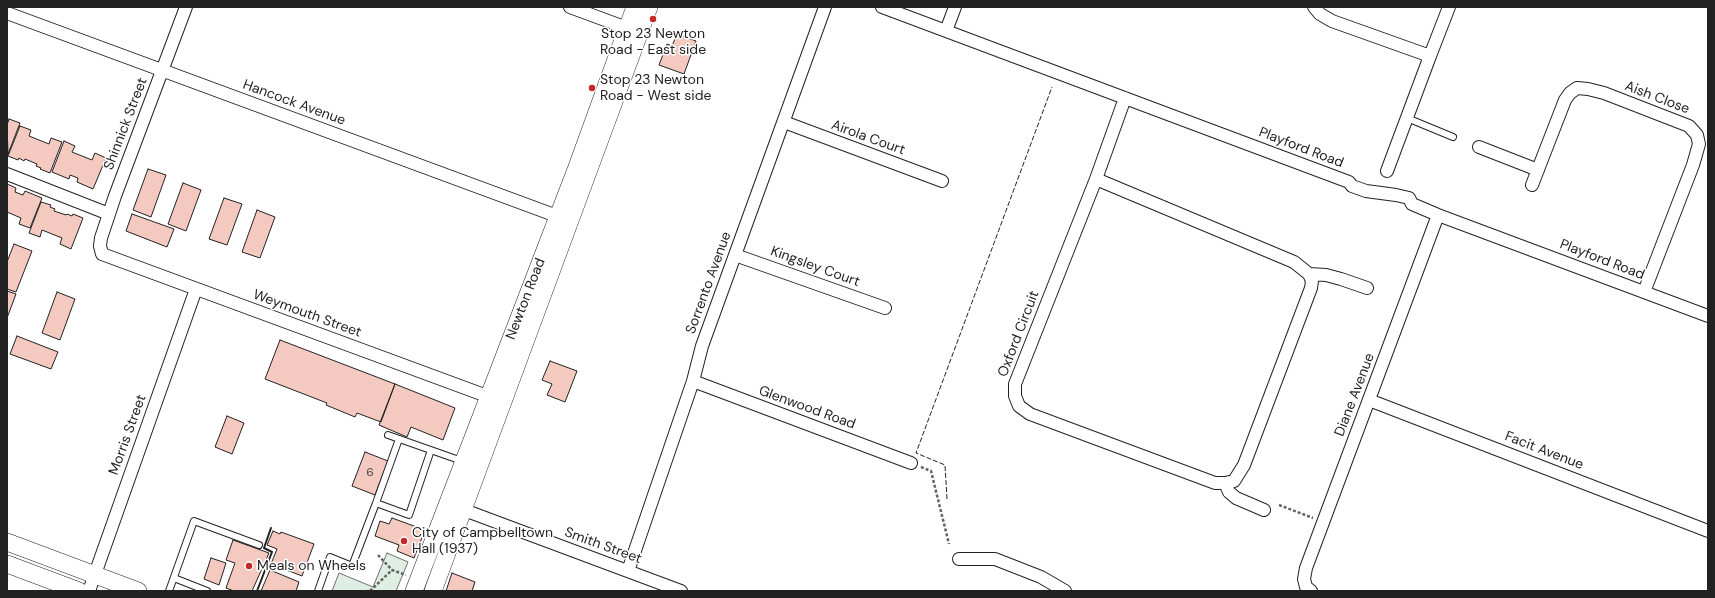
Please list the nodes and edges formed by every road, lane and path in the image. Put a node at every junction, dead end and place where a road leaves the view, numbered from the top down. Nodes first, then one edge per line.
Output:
1 (186, 7) edge
2 (570, 7) edge
3 (635, 7) edge
4 (649, 7) edge
5 (825, 7) edge
6 (882, 7) edge
7 (955, 7) edge
8 (1314, 7) edge
9 (1450, 7) edge
10 (7, 12) edge
11 (633, 30) junction
12 (946, 32) junction
13 (1430, 56) junction
14 (163, 71) junction
15 (1125, 98) junction
16 (1407, 118) junction
17 (784, 122) junction
18 (1453, 137) dead end
19 (1479, 147) dead end
20 (1538, 170) junction
21 (1387, 171) dead end
22 (7, 174) edge
23 (1096, 179) junction
24 (942, 181) dead end
25 (1532, 185) dead end
26 (109, 214) junction
27 (1438, 215) junction
28 (564, 218) junction
29 (102, 254) joint
30 (735, 255) junction
31 (1309, 274) junction
32 (1367, 288) dead end
33 (196, 289) junction
34 (1644, 292) junction
35 (885, 308) dead end
36 (1708, 316) edge
37 (693, 381) junction
38 (495, 399) junction
39 (1369, 400) junction
40 (388, 435) dead end
41 (399, 439) junction
42 (431, 450) junction
43 (463, 462) junction
44 (911, 463) joint
45 (1225, 483) junction
46 (376, 503) junction
47 (447, 504) junction
48 (1279, 505) dead end
49 (463, 509) junction
50 (1264, 510) dead end
51 (1323, 521) junction
52 (1708, 531) edge
53 (7, 542) edge
54 (948, 544) dead end
55 (259, 545) dead end
56 (378, 555) dead end
57 (959, 559) dead end
58 (7, 564) edge
59 (392, 570) junction
60 (628, 571) junction
61 (94, 574) junction
62 (174, 578) junction
63 (411, 583) edge
64 (1309, 589) edge
65 (79, 591) edge
66 (89, 591) edge
67 (138, 591) edge
68 (169, 591) edge
69 (207, 591) edge
70 (318, 591) edge
71 (370, 591) edge
72 (433, 591) edge
73 (681, 591) edge
74 (1065, 591) edge

1 - 14 street, Shinnick Street
2 - 11 street
3 - 11 main road, Newton Road
4 - 11 main road, Newton Road
5 - 17 street, Sorrento Avenue
6 - 12 street, Playford Road
7 - 12 street
8 - 13 street
9 - 13 street
10 - 14 street, Hancock Avenue
11 - 28 main road, Newton Road
12 - 15 street, Playford Road
13 - 16 street
14 - 26 street, Shinnick Street
14 - 28 street, Hancock Avenue
15 - 23 street, Oxford Circuit
15 - 27 street, Playford Road
16 - 18 lane
16 - 21 street
17 - 24 street, Airola Court
17 - 30 street, Sorrento Avenue
19 - 20 street
20 - 25 street, Aish Close
20 - 34 street, Aish Close
22 - 26 street
23 - 31 street
23 - 45 street, Oxford Circuit
26 - 29 street, Shinnick Street
27 - 34 street, Playford Road
27 - 39 street, Diane Avenue
28 - 38 main road, Newton Road
29 - 33 street, Weymouth Street
30 - 35 street, Kingsley Court
30 - 37 street, Sorrento Avenue
31 - 32 street
31 - 45 street
33 - 38 street, Weymouth Street
33 - 61 street, Morris Street
34 - 36 street, Playford Road
37 - 44 street, Glenwood Road
37 - 60 street, Sorrento Avenue
38 - 43 main road, Newton Road
38 - 49 main road, Newton Road
39 - 51 street, Diane Avenue
39 - 52 street, Facit Avenue
40 - 41 lane
41 - 42 lane
41 - 46 lane
42 - 43 lane
42 - 46 lane
43 - 47 main road, Newton Road
44 - 54 path
45 - 50 street
46 - 70 lane
47 - 49 street, Smith Street
47 - 63 main road, Newton Road
48 - 51 path
49 - 60 street, Smith Street
49 - 72 main road, Newton Road
51 - 64 street, Diane Avenue
53 - 61 main road
55 - 62 lane
56 - 59 path
57 - 74 street
58 - 65 main road
59 - 63 path
59 - 71 path
60 - 73 street, Smith Street
61 - 66 street, Morris Street
61 - 67 main road
62 - 68 lane
62 - 69 lane

